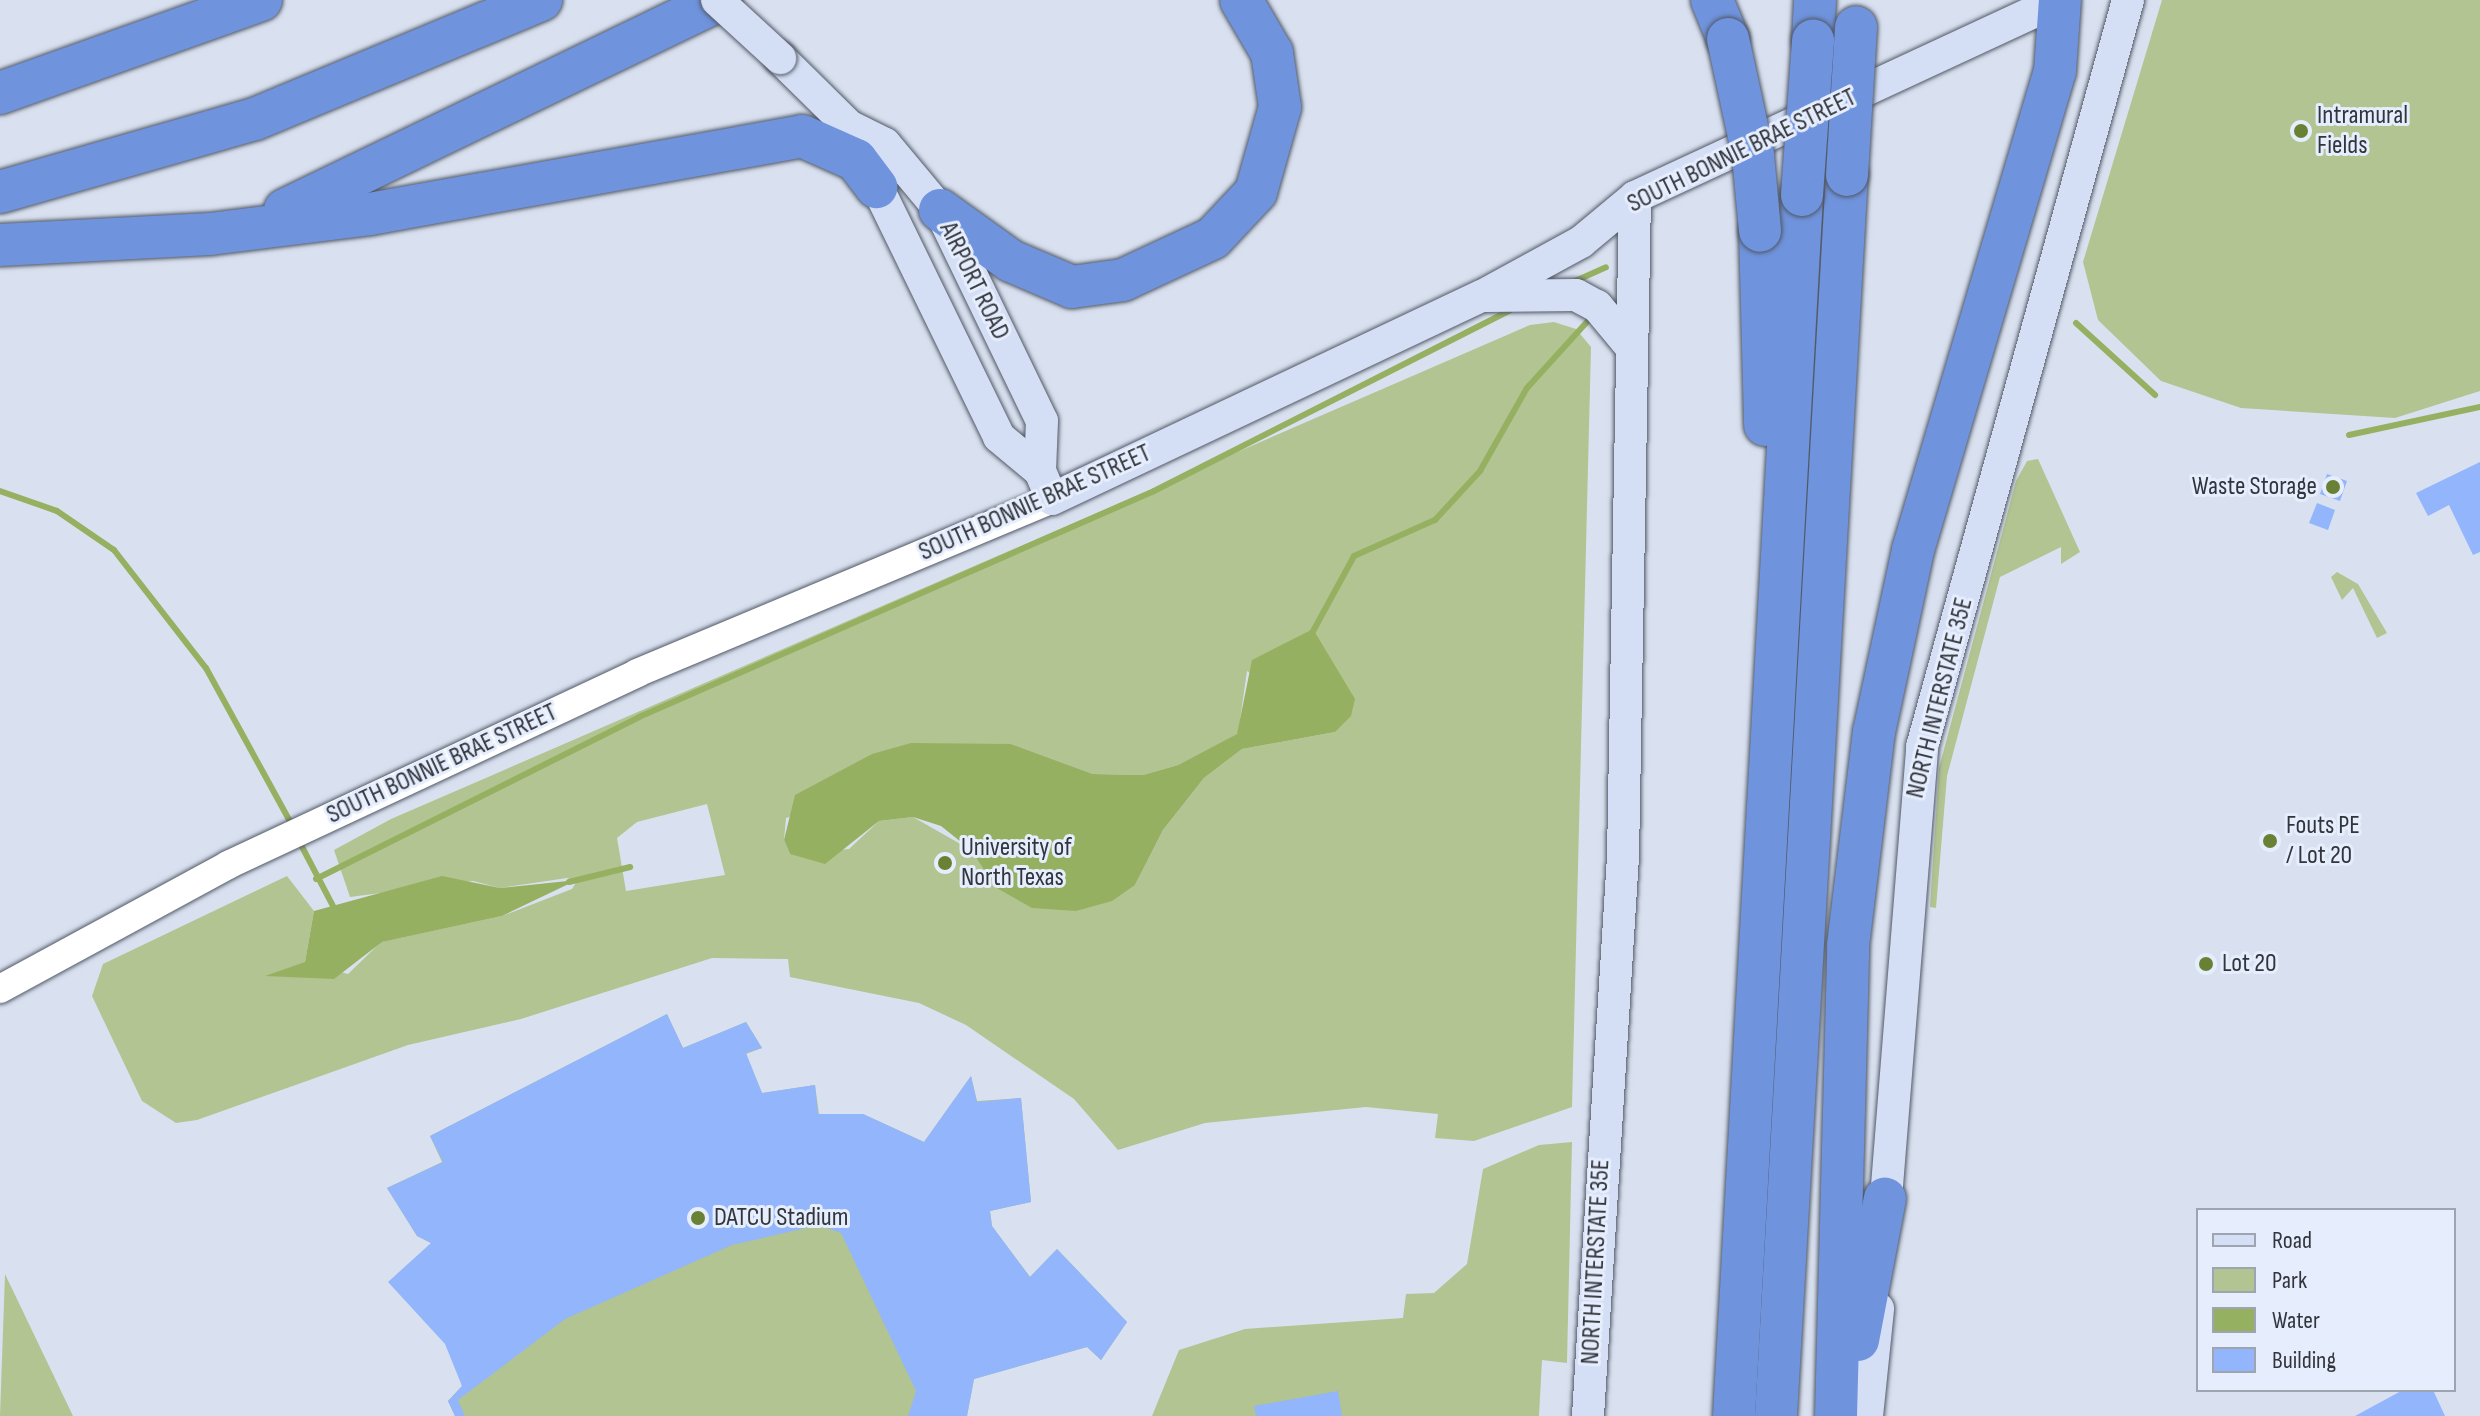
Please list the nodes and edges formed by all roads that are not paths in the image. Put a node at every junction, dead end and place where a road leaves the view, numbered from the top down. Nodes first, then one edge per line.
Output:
1 (541, 0) edge
2 (718, 0) edge
3 (1241, 0) edge
4 (1712, 0) edge
5 (2060, 0) edge
6 (2128, 0) edge
7 (252, 3) edge
8 (1857, 13) edge
9 (1814, 20) edge
10 (0, 93) edge
11 (849, 126) junction
12 (876, 187) junction
13 (0, 192) edge
14 (1635, 197) junction
15 (940, 210) junction
16 (210, 234) junction
17 (0, 245) edge
18 (1482, 296) junction
19 (1631, 347) junction
20 (1046, 485) junction
21 (1826, 717) dead end
22 (1769, 791) junction
23 (1813, 796) junction
24 (0, 989) edge
25 (1885, 1199) junction
26 (1588, 1416) edge
27 (1734, 1416) edge
28 (1776, 1416) edge
29 (1836, 1416) edge
30 (1844, 1416) edge
31 (1867, 1416) edge

1 - 13 highway
2 - 11 main road, AIRPORT ROAD, bridge
2 - 16 highway
3 - 15 highway
4 - 22 highway, bridge
5 - 14 main road, SOUTH BONNIE BRAE STREET
5 - 29 highway
6 - 25 main road, NORTH INTERSTATE 35E
7 - 10 highway
8 - 23 highway, bridge
9 - 22 highway, bridge
11 - 12 main road, AIRPORT ROAD
11 - 15 main road, AIRPORT ROAD
12 - 16 highway
12 - 20 main road, AIRPORT ROAD
14 - 18 main road, SOUTH BONNIE BRAE STREET
14 - 19 main road, NORTH INTERSTATE 35E
15 - 20 main road, AIRPORT ROAD
16 - 17 highway
18 - 19 main road
18 - 20 main road, SOUTH BONNIE BRAE STREET
19 - 26 main road, NORTH INTERSTATE 35E
20 - 24 street, SOUTH BONNIE BRAE STREET
21 - 23 highway
22 - 27 highway
23 - 28 highway
25 - 30 highway
25 - 31 main road, NORTH INTERSTATE 35E

